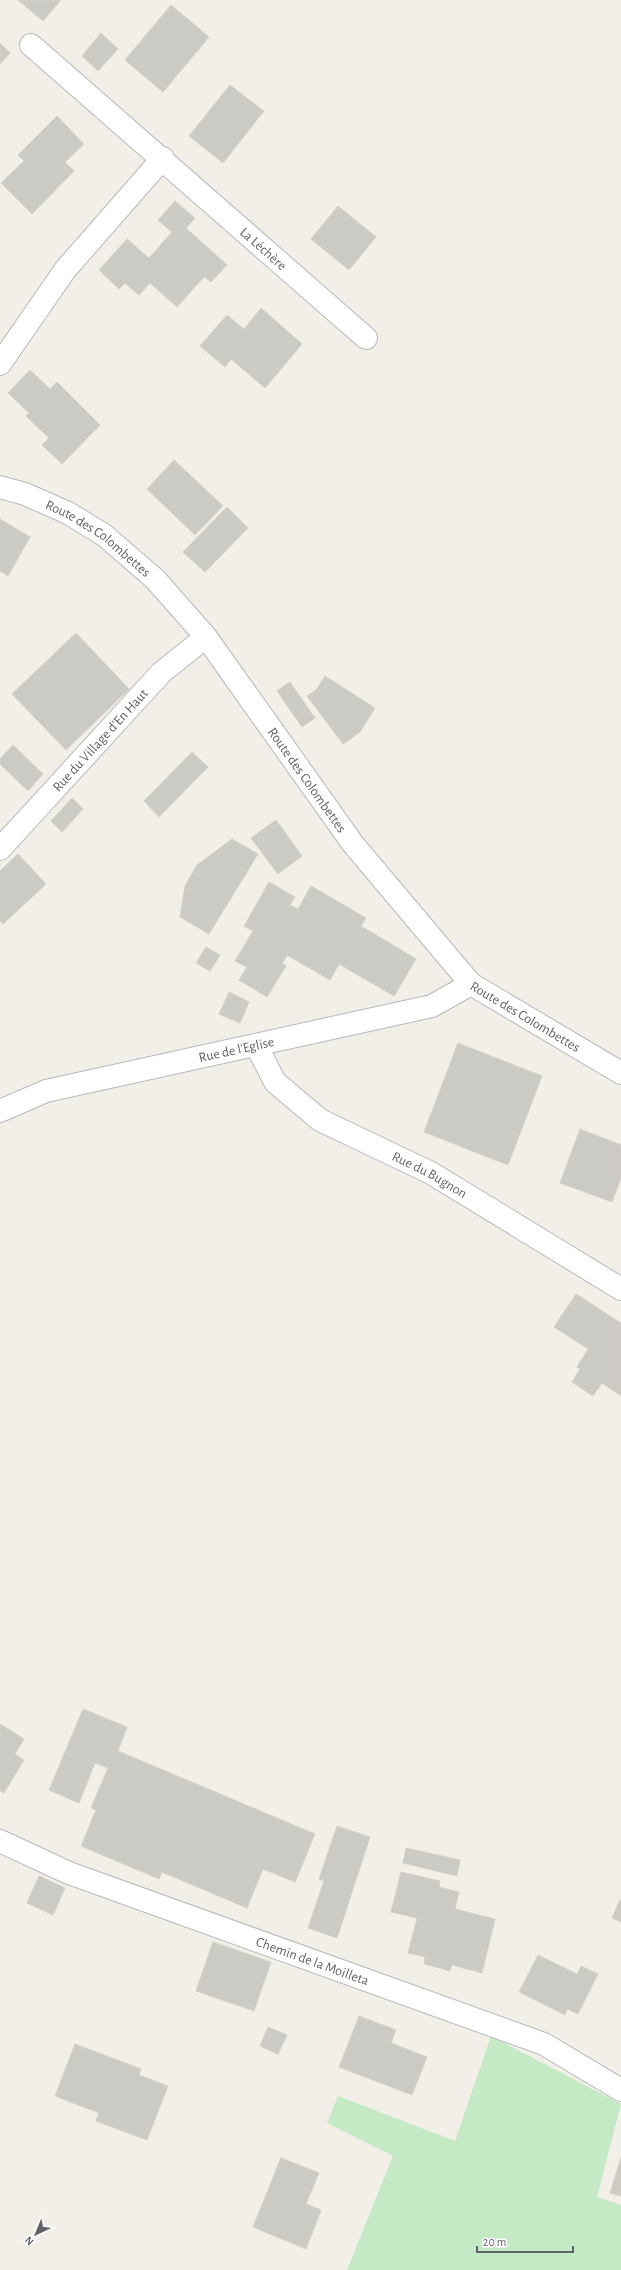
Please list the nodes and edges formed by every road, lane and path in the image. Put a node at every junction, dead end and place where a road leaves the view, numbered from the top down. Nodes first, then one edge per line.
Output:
1 (31, 45) dead end
2 (163, 158) junction
3 (366, 338) dead end
4 (0, 364) edge
5 (0, 486) edge
6 (206, 637) junction
7 (0, 850) edge
8 (471, 984) junction
9 (256, 1045) junction
10 (621, 1073) edge
11 (0, 1111) edge
12 (621, 1289) edge
13 (0, 1841) edge
14 (621, 2090) edge

1 - 2 street, La Léchère
2 - 3 street, La Léchère
2 - 4 street
5 - 6 street, Route des Colombettes
6 - 7 street, Rue du Village d'En Haut
6 - 8 street, Route des Colombettes
8 - 9 street, Rue de l'Eglise
8 - 10 street, Route des Colombettes
9 - 11 street, Rue de l'Eglise
9 - 12 street, Rue du Bugnon
13 - 14 street, Chemin de la Moilleta

